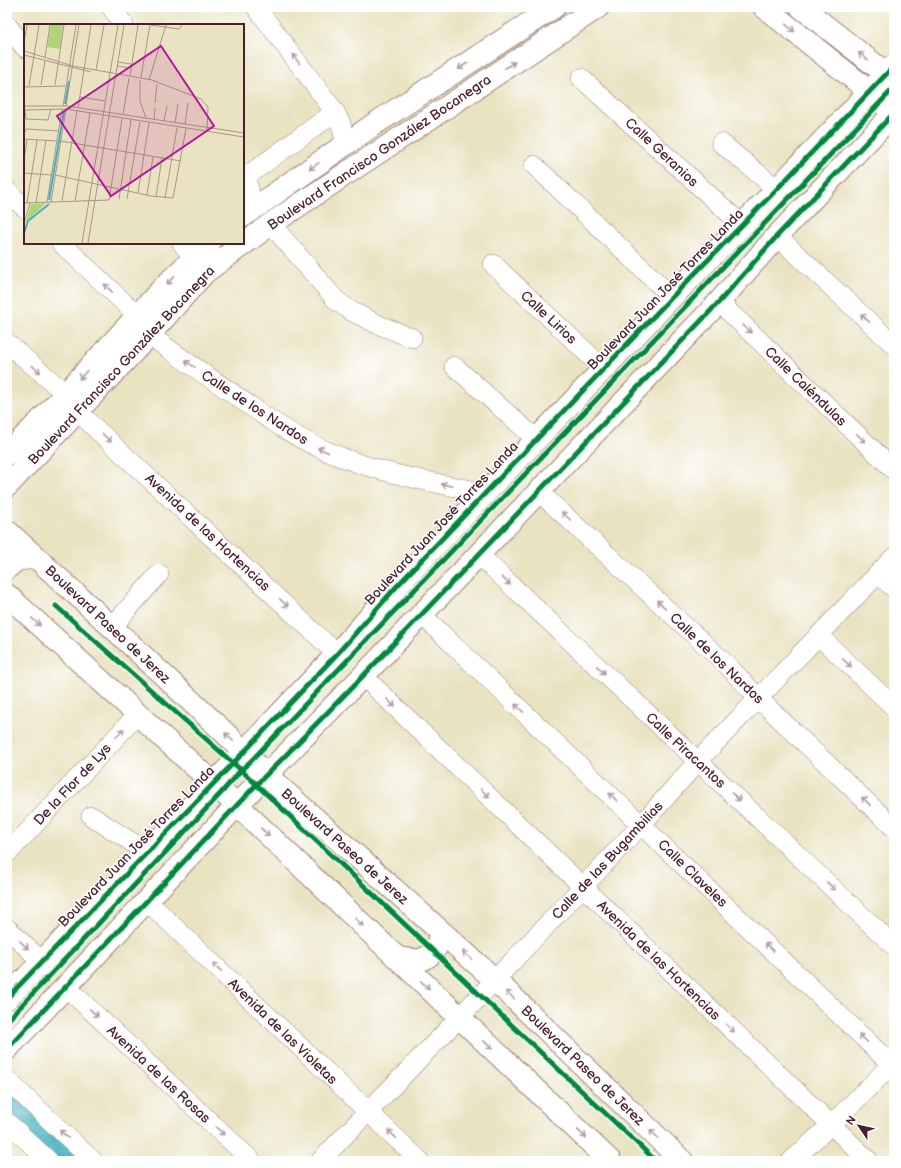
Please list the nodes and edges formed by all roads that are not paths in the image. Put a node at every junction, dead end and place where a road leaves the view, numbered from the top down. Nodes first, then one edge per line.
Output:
1 (110, 7) edge
2 (256, 7) edge
3 (554, 7) edge
4 (598, 7) edge
5 (764, 7) edge
6 (801, 7) edge
7 (123, 24) edge
8 (7, 25) edge
9 (24, 47) edge
10 (892, 73) edge
11 (581, 78) dead end
12 (870, 92) junction
13 (335, 112) junction
14 (894, 113) edge
15 (346, 144) junction
16 (721, 144) dead end
17 (534, 165) dead end
18 (244, 177) edge
19 (338, 179) junction
20 (777, 189) junction
21 (7, 191) edge
22 (24, 207) edge
23 (247, 213) edge
24 (271, 224) junction
25 (742, 225) junction
26 (244, 235) edge
27 (777, 236) junction
28 (62, 244) edge
29 (222, 244) edge
30 (197, 254) edge
31 (493, 264) dead end
32 (672, 297) junction
33 (719, 302) junction
34 (137, 315) junction
35 (149, 335) junction
36 (412, 338) dead end
37 (894, 345) edge
38 (9, 349) edge
39 (454, 366) dead end
40 (604, 369) junction
41 (66, 394) junction
42 (78, 412) junction
43 (537, 440) junction
44 (7, 454) edge
45 (894, 470) edge
46 (7, 486) edge
47 (538, 491) junction
48 (486, 493) junction
49 (7, 531) edge
50 (478, 554) junction
51 (36, 557) junction
52 (894, 557) edge
53 (7, 568) edge
54 (159, 574) dead end
55 (878, 574) junction
56 (894, 588) edge
57 (7, 595) edge
58 (421, 614) junction
59 (112, 627) junction
60 (819, 636) junction
61 (337, 654) junction
62 (363, 676) junction
63 (758, 698) junction
64 (894, 707) edge
65 (137, 715) junction
66 (244, 752) junction
67 (698, 761) junction
68 (266, 775) junction
69 (213, 784) junction
70 (237, 805) junction
71 (91, 816) dead end
72 (642, 824) junction
73 (894, 828) edge
74 (147, 852) junction
75 (7, 854) edge
76 (583, 886) junction
77 (146, 900) junction
78 (7, 928) edge
79 (439, 930) junction
80 (894, 946) edge
81 (397, 958) junction
82 (41, 961) junction
83 (495, 980) junction
84 (66, 987) junction
85 (10, 989) edge
86 (460, 1018) junction
87 (7, 1048) edge
88 (893, 1064) edge
89 (7, 1080) edge
90 (368, 1111) junction
91 (7, 1122) edge
92 (831, 1125) junction
93 (49, 1161) edge
94 (92, 1161) edge
95 (252, 1161) edge
96 (320, 1161) edge
97 (420, 1161) edge
98 (610, 1161) edge
99 (682, 1161) edge
100 (791, 1161) edge
101 (869, 1161) edge

1 - 7 street
13 -> 2 street
3 -> 15 main road, Boulevard Francisco González Bocanegra
19 -> 4 main road, Boulevard Francisco González Bocanegra
5 -> 12 main road
10 -> 6 main road
8 - 9 street
10 - 12 main road, Boulevard Juan José Torres Landa
11 - 25 street, Calle Geranios
12 - 14 main road
12 - 20 main road, Boulevard Juan José Torres Landa
13 - 15 street
13 - 18 street
14 - 27 main road
15 - 19 main road
15 -> 23 main road, Boulevard Francisco González Bocanegra
16 - 20 street
17 - 32 street
18 - 23 street
19 - 24 main road, Boulevard Francisco González Bocanegra
20 - 25 main road, Boulevard Juan José Torres Landa
21 - 22 street
24 - 26 main road, Boulevard Francisco González Bocanegra
24 - 36 street
25 - 32 main road, Boulevard Juan José Torres Landa
27 - 33 main road
37 -> 27 street
34 -> 28 street
29 - 30 main road, Boulevard Francisco González Bocanegra
30 -> 34 main road, Boulevard Francisco González Bocanegra
30 - 35 main road, Boulevard Francisco González Bocanegra
31 - 40 street, Calle Lirios
32 - 40 main road, Boulevard Juan José Torres Landa
33 -> 45 street, Calle Caléndulas
33 - 47 main road
34 -> 41 main road, Boulevard Francisco González Bocanegra
35 - 42 main road, Boulevard Francisco González Bocanegra
48 -> 35 street, Calle de los Nardos
38 -> 41 street
39 - 43 street
40 - 43 main road, Boulevard Juan José Torres Landa
41 - 44 main road, Boulevard Francisco González Bocanegra
42 - 46 main road, Boulevard Francisco González Bocanegra
42 -> 61 street, Avenida de las Hortencias
43 - 48 main road, Boulevard Juan José Torres Landa
47 - 50 main road
63 -> 47 street, Calle de los Nardos
48 - 61 main road, Boulevard Juan José Torres Landa
49 - 51 main road, Boulevard Paseo de Jerez
50 - 58 main road
50 -> 67 street, Calle Piracantos
51 - 53 main road
51 - 59 main road, Boulevard Paseo de Jerez
52 - 55 street, Calle de las Bugambilias
54 - 59 street
55 - 56 street
55 - 60 street, Calle de las Bugambilias
57 -> 65 main road
58 - 62 main road
72 -> 58 street, Calle Claveles
66 -> 59 main road, Boulevard Paseo de Jerez
60 - 63 street, Calle de las Bugambilias
60 -> 64 street
61 - 66 main road, Boulevard Juan José Torres Landa
62 - 68 main road
62 -> 76 street, Avenida de las Hortencias
63 - 67 street, Calle de las Bugambilias
73 -> 63 street, Calle de los Nardos
65 - 69 main road
75 -> 65 street, De la Flor de Lys
66 - 68 main road, Boulevard Paseo de Jerez
66 - 69 main road, Boulevard Juan José Torres Landa
67 - 72 street, Calle de las Bugambilias
67 -> 80 street, Calle Piracantos
68 - 70 main road
68 - 79 main road, Boulevard Paseo de Jerez
69 - 70 main road
69 - 74 main road, Boulevard Juan José Torres Landa
70 - 77 main road
70 -> 81 main road
71 - 74 street
72 - 76 street, Calle de las Bugambilias
88 -> 72 street, Calle Claveles
74 - 82 main road, Boulevard Juan José Torres Landa
76 - 83 street, Calle de las Bugambilias
76 -> 92 street, Avenida de las Hortencias
77 - 84 main road
90 -> 77 street, Avenida de las Violetas
78 -> 82 street
79 - 81 main road
83 -> 79 main road, Boulevard Paseo de Jerez
81 -> 86 main road
82 - 85 main road, Boulevard Juan José Torres Landa
83 - 86 street, Calle de las Bugambilias
99 -> 83 main road, Boulevard Paseo de Jerez
84 - 87 main road
84 -> 95 street, Avenida de las Rosas
86 - 90 street, Calle de las Bugambilias
86 -> 98 main road
88 - 92 street
94 -> 89 street
90 - 96 street, Calle de las Bugambilias
97 -> 90 street, Avenida de las Violetas
91 - 93 street
92 - 100 street
92 - 101 street, Avenida de las Hortencias

